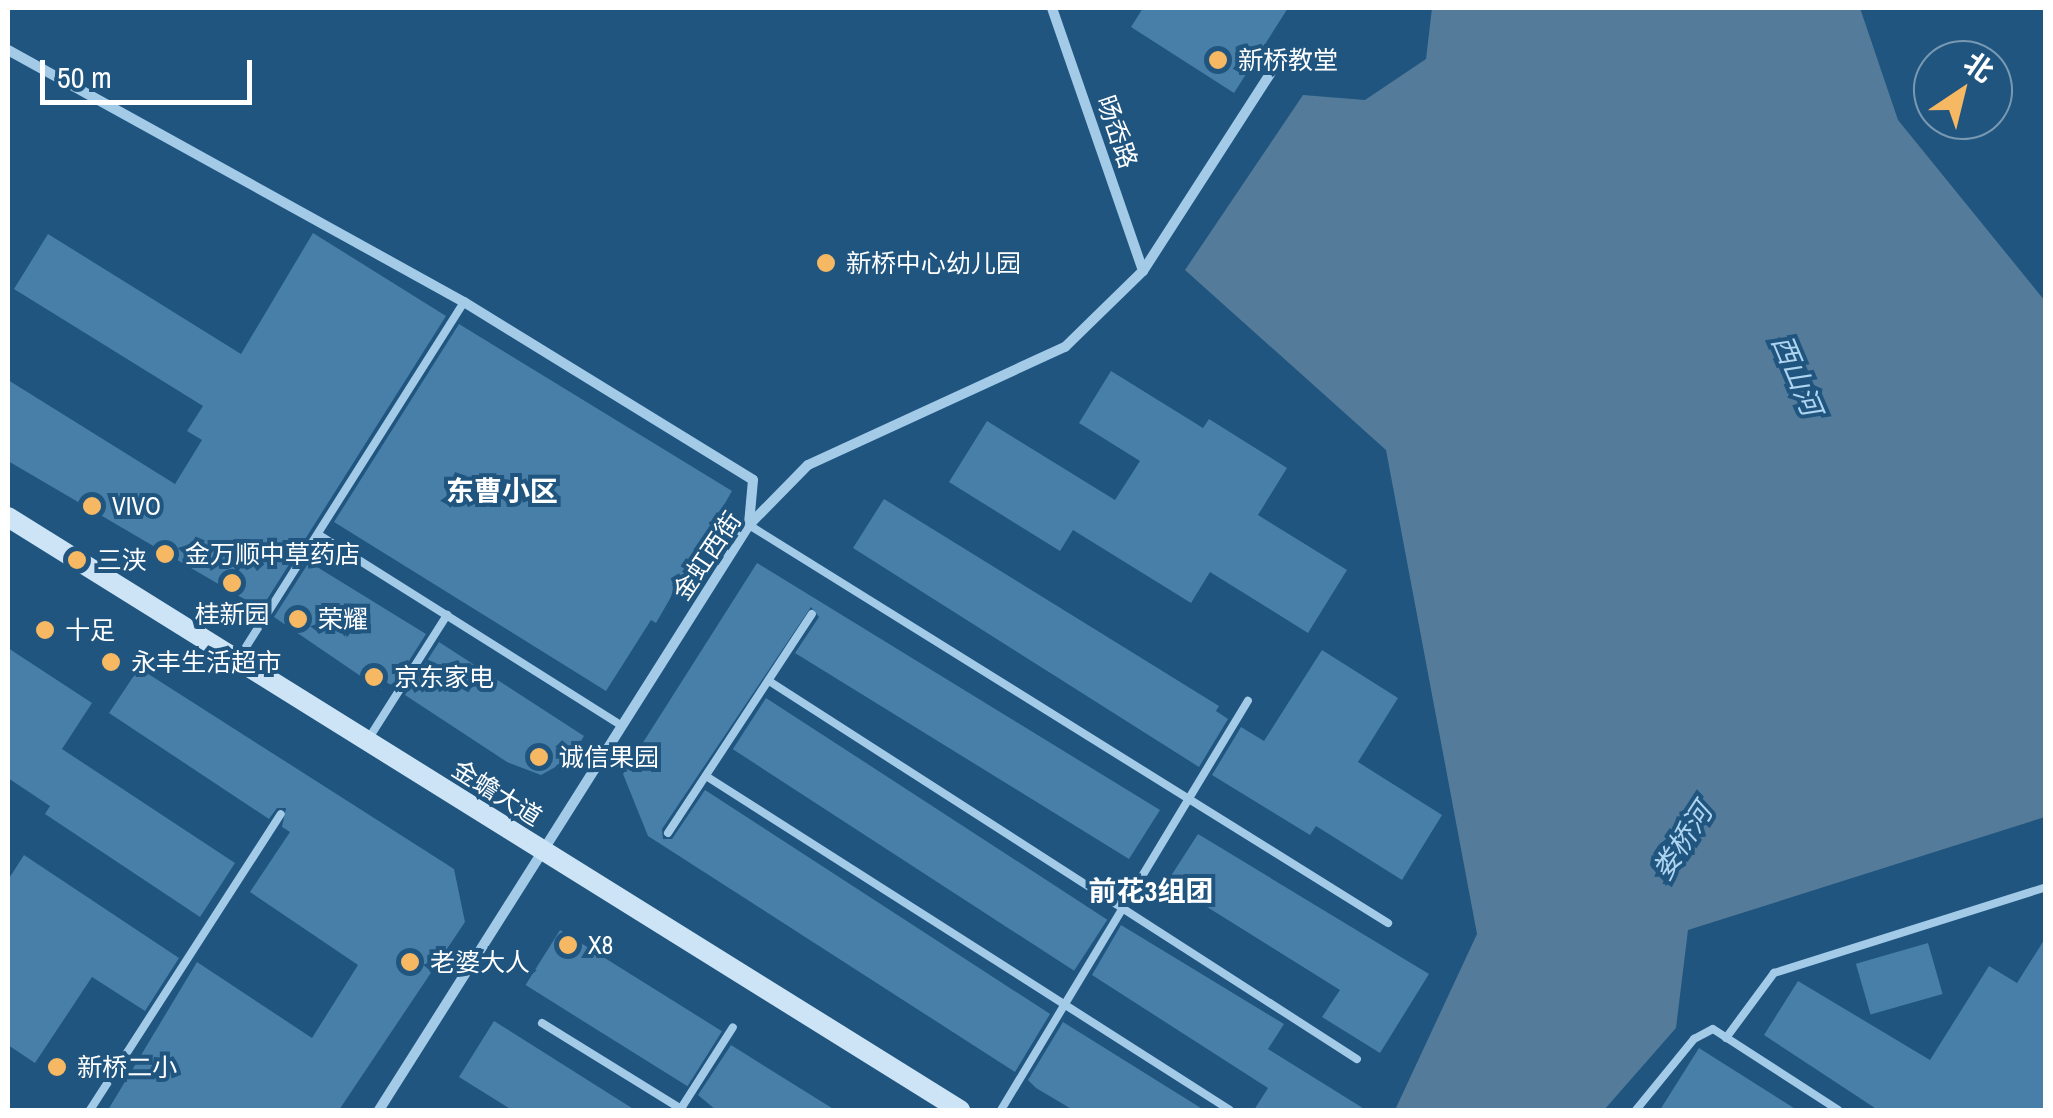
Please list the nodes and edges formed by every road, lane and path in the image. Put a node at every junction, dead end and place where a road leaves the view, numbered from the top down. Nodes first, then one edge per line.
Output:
1 (1052, 8) edge
2 (8, 50) edge
3 (1272, 71) dead end
4 (1143, 271) junction
5 (464, 302) junction
6 (8, 517) edge
7 (748, 525) junction
8 (319, 535) junction
9 (812, 614) dead end
10 (447, 615) junction
11 (237, 660) junction
12 (769, 680) junction
13 (1248, 701) dead end
14 (622, 726) junction
15 (367, 741) junction
16 (706, 776) junction
17 (1188, 804) junction
18 (281, 814) dead end
19 (668, 832) dead end
20 (543, 851) junction
21 (2046, 887) edge
22 (1126, 906) junction
23 (1388, 923) dead end
24 (1066, 1004) junction
25 (542, 1023) dead end
26 (733, 1027) dead end
27 (1726, 1038) junction
28 (1357, 1060) dead end
29 (90, 1110) edge
30 (379, 1110) edge
31 (681, 1110) edge
32 (960, 1110) edge
33 (1002, 1110) edge
34 (1230, 1110) edge
35 (1636, 1110) edge
36 (1838, 1110) edge

1 - 4 street, 旸岙路
2 - 5 street
3 - 4 street, 金虹西街
4 - 7 street, 金虹西街
5 - 7 street
5 - 8 lane
6 - 11 street, 金蟾大道
7 - 14 street, 金虹西街
7 - 17 lane
8 - 10 lane
8 - 11 lane
9 - 12 lane
10 - 14 lane
10 - 15 lane
11 - 15 street, 金蟾大道
12 - 16 lane
12 - 22 lane
13 - 17 lane
14 - 20 street, 金虹西街
15 - 20 street, 金蟾大道
16 - 19 lane
16 - 24 lane
17 - 22 lane
17 - 23 lane
18 - 29 lane
20 - 30 street, 金虹西街
20 - 32 street, 金蟾大道
21 - 27 lane
22 - 24 lane
22 - 28 lane
24 - 33 lane
24 - 34 lane
25 - 31 lane
26 - 31 lane
27 - 35 lane
27 - 36 lane

